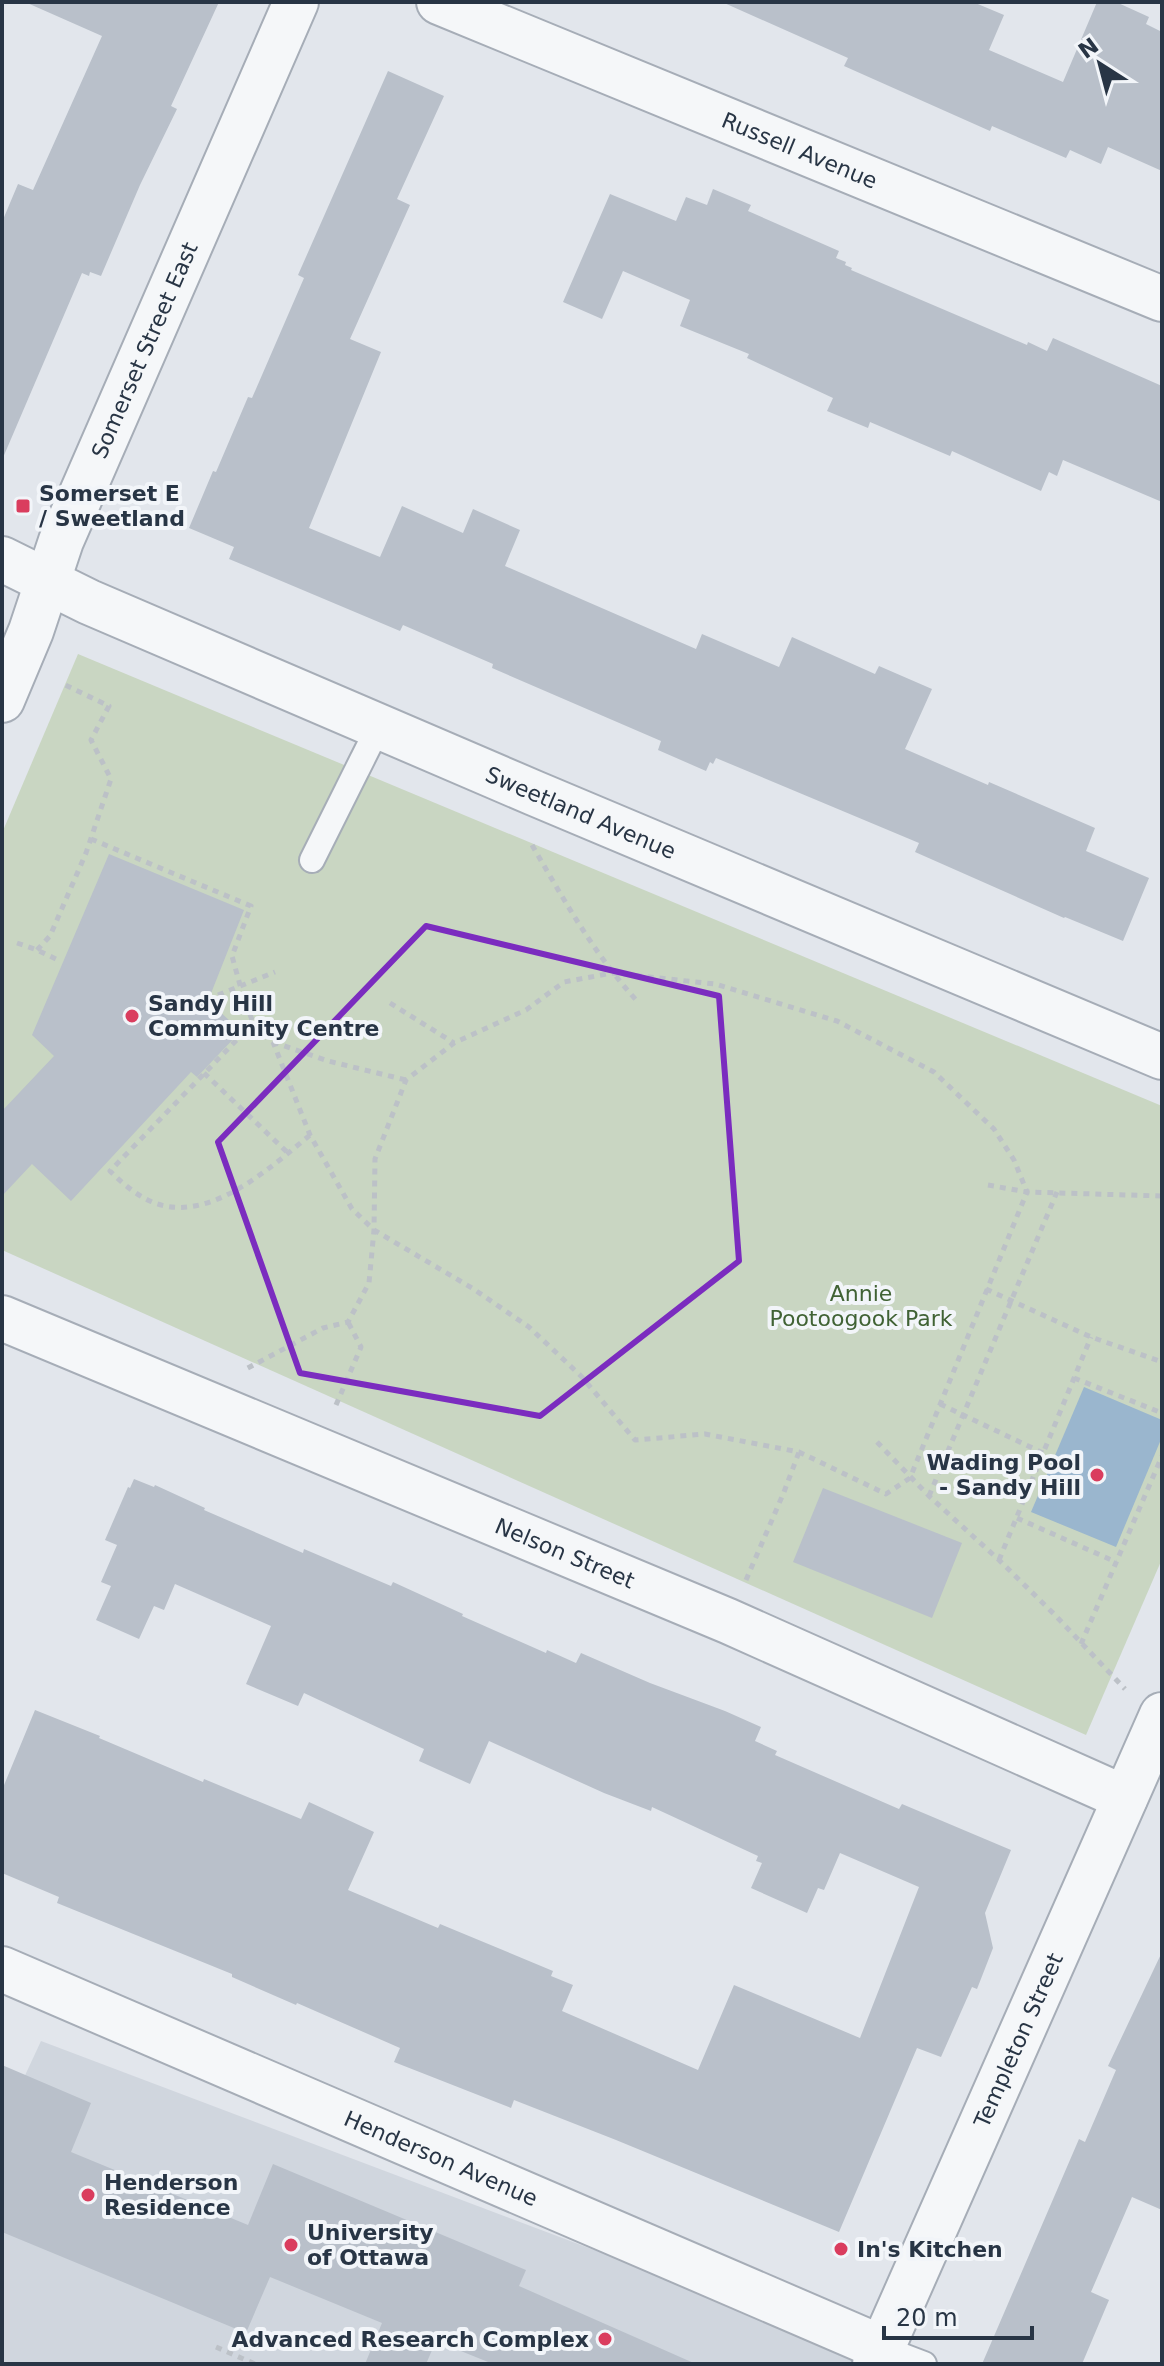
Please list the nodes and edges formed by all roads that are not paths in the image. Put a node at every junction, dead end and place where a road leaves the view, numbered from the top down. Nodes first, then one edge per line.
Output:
1 (296, 2) edge
2 (439, 2) edge
3 (1162, 299) edge
4 (2, 559) edge
5 (47, 580) junction
6 (2, 700) edge
7 (379, 726) junction
8 (312, 860) dead end
9 (1162, 1057) edge
10 (2, 1318) edge
11 (1162, 1715) edge
12 (1125, 1798) junction
13 (2, 1969) edge
14 (878, 2356) edge
15 (924, 2364) edge

1 - 5 street, Somerset Street East
2 - 3 street, Russell Avenue
4 - 5 street, Sweetland Avenue
5 - 6 street, Somerset Street East
5 - 7 street, Sweetland Avenue
7 - 8 lane
7 - 9 street, Sweetland Avenue
10 - 12 street, Nelson Street
11 - 12 street, Templeton Street
12 - 14 street, Templeton Street
13 - 14 street, Henderson Avenue
14 - 15 lane

